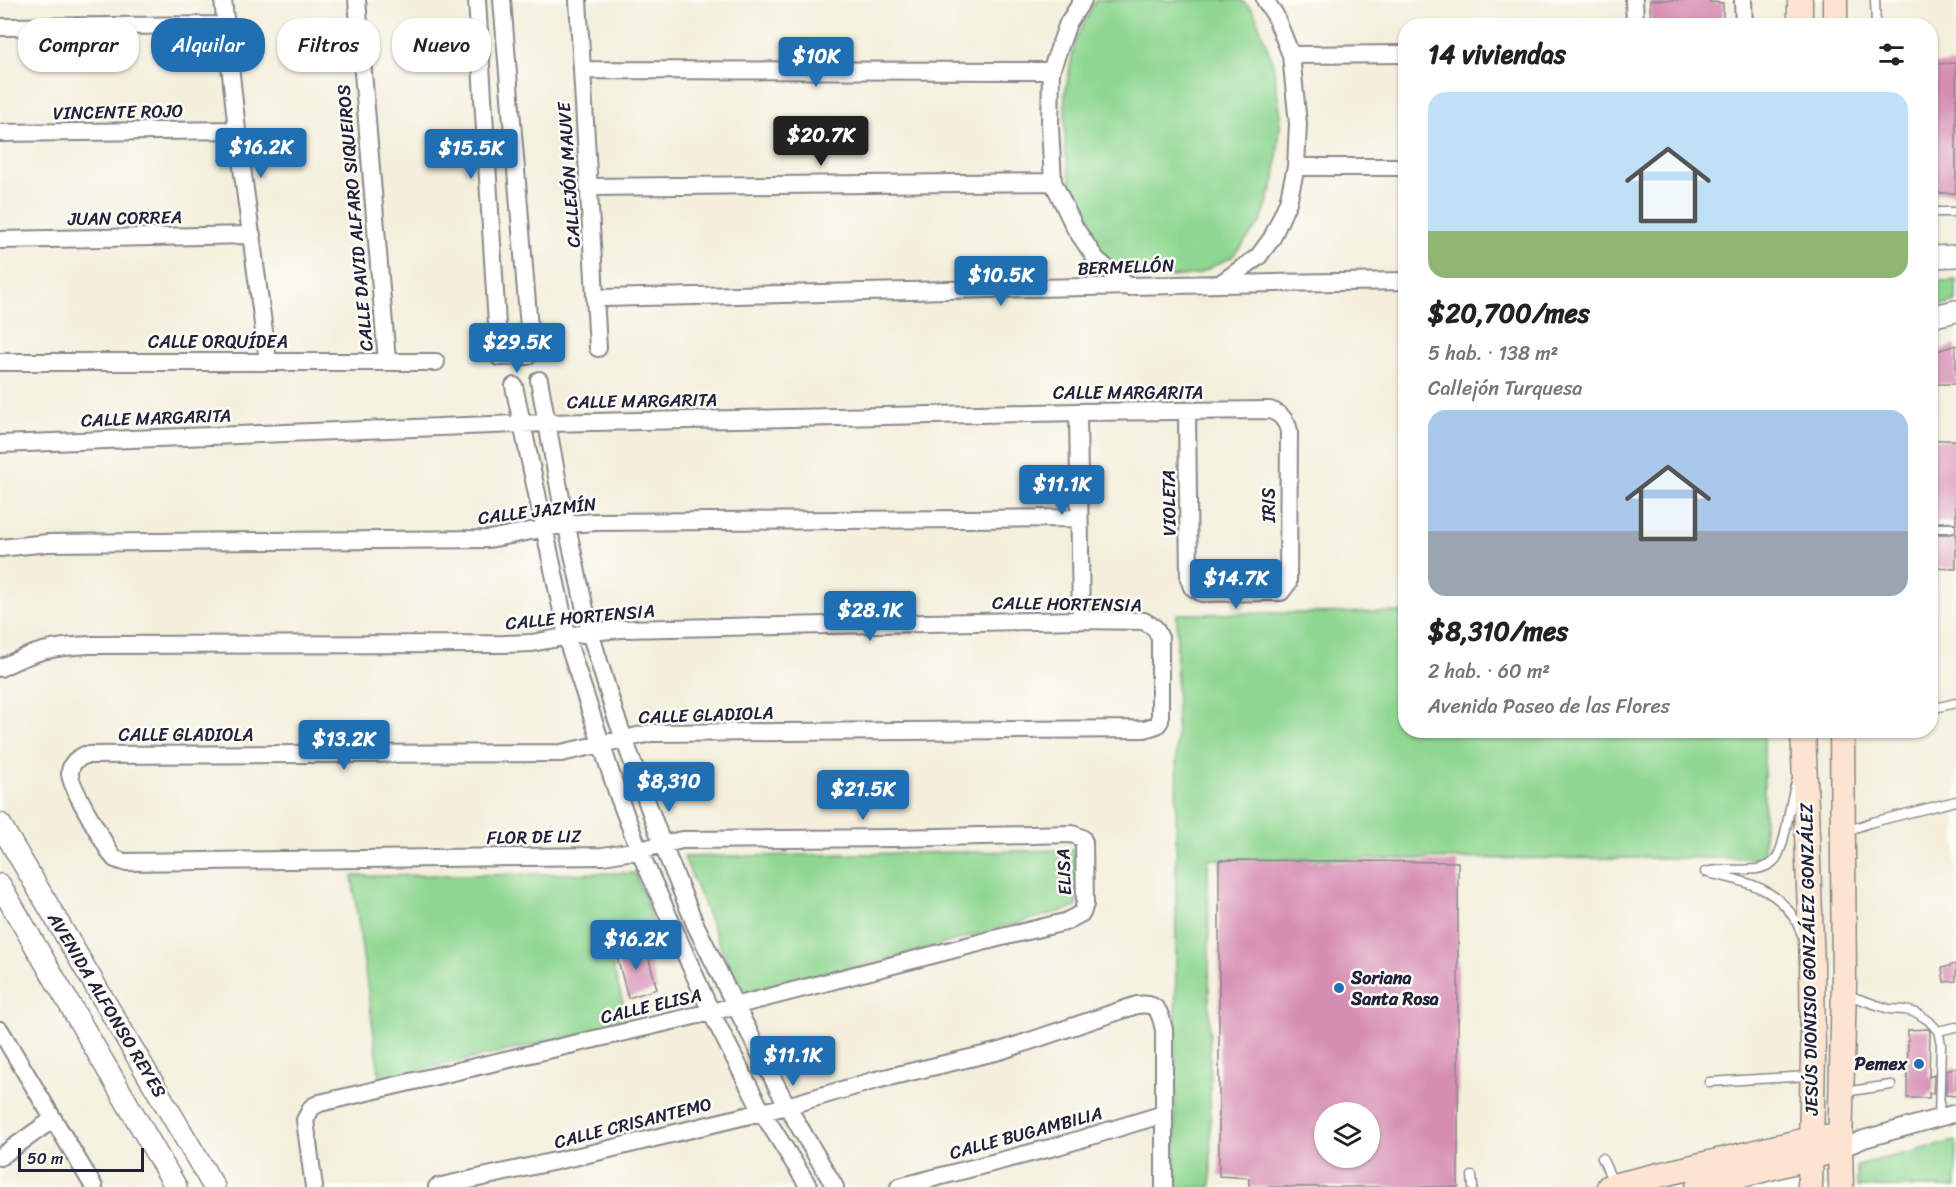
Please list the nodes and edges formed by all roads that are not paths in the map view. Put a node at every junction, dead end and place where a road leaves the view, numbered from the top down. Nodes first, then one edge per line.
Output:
1 (223, 0) edge
2 (357, 0) edge
3 (477, 0) edge
4 (502, 0) edge
5 (578, 0) edge
6 (1083, 0) edge
7 (1265, 0) edge
8 (1634, 0) edge
9 (1743, 0) edge
10 (1800, 0) edge
11 (1835, 0) edge
12 (1875, 0) edge
13 (225, 18) edge
14 (1635, 18) edge
15 (1744, 18) edge
16 (1800, 18) edge
17 (1834, 18) edge
18 (1876, 18) edge
19 (151, 26) edge
20 (0, 27) edge
21 (1398, 54) edge
22 (1291, 55) junction
23 (582, 70) junction
24 (1051, 71) junction
25 (231, 72) edge
26 (237, 130) junction
27 (0, 133) edge
28 (1296, 167) junction
29 (1398, 167) edge
30 (1053, 182) junction
31 (588, 187) junction
32 (1938, 212) edge
33 (1956, 212) edge
34 (252, 235) junction
35 (0, 240) edge
36 (1956, 256) edge
37 (1938, 257) edge
38 (1398, 281) edge
39 (1221, 283) junction
40 (1129, 287) junction
41 (597, 298) junction
42 (1956, 311) edge
43 (1938, 315) edge
44 (598, 348) dead end
45 (268, 361) junction
46 (387, 361) junction
47 (0, 362) edge
48 (436, 362) dead end
49 (539, 380) dead end
50 (514, 386) dead end
51 (1078, 412) junction
52 (1187, 412) junction
53 (1283, 418) joint
54 (546, 423) junction
55 (521, 424) junction
56 (0, 444) edge
57 (1079, 518) junction
58 (567, 524) junction
59 (545, 528) junction
60 (1938, 528) edge
61 (1951, 528) dead end
62 (0, 548) edge
63 (1281, 592) joint
64 (1081, 620) junction
65 (590, 632) junction
66 (568, 638) junction
67 (1160, 638) joint
68 (0, 668) edge
69 (1956, 703) edge
70 (1938, 707) edge
71 (625, 738) junction
72 (1803, 738) edge
73 (1844, 738) edge
74 (600, 743) junction
75 (1804, 766) junction
76 (1956, 801) edge
77 (0, 824) edge
78 (1843, 832) junction
79 (1068, 834) joint
80 (662, 843) junction
81 (639, 850) junction
82 (110, 853) joint
83 (0, 885) edge
84 (1077, 917) joint
85 (1812, 966) junction
86 (1843, 994) junction
87 (735, 1005) junction
88 (711, 1012) junction
89 (1956, 1027) edge
90 (1938, 1031) junction
91 (1, 1036) edge
92 (1813, 1076) junction
93 (1709, 1082) dead end
94 (1891, 1085) dead end
95 (1841, 1093) junction
96 (787, 1106) junction
97 (762, 1112) junction
98 (1956, 1113) edge
99 (1164, 1114) junction
100 (1938, 1118) junction
101 (52, 1120) junction
102 (1840, 1142) junction
103 (1811, 1148) junction
104 (0, 1157) edge
105 (1602, 1158) dead end
106 (1472, 1176) dead end
107 (1612, 1186) edge
108 (94, 1187) edge
109 (176, 1187) edge
110 (214, 1187) edge
111 (314, 1187) edge
112 (437, 1187) edge
113 (809, 1187) edge
114 (835, 1187) edge
115 (899, 1187) edge
116 (1164, 1187) edge
117 (1473, 1187) edge
118 (1698, 1187) edge
119 (1810, 1187) edge
120 (1841, 1187) edge

1 - 13 street
2 - 46 street, CALLE DAVID ALFARO SIQUEIROS
3 - 4 street
5 - 23 street, CALLEJÓN MAUVE
6 - 24 street
7 - 22 street
8 - 14 street
9 - 15 street
10 - 16 main road
11 - 17 main road
12 - 18 lane
19 - 20 street
21 - 22 street
22 - 28 street
23 - 24 street
23 - 31 street, CALLEJÓN MAUVE
24 - 30 street
25 - 26 street
26 - 27 street, VINCENTE ROJO
26 - 34 street
28 - 29 street
28 - 39 street
30 - 31 street
30 - 40 street
31 - 41 street, CALLEJÓN MAUVE
32 - 33 lane
34 - 35 street, JUAN CORREA
34 - 45 street
36 - 37 street
38 - 39 street, BERMELLÓN
39 - 40 street, BERMELLÓN
40 - 41 street, BERMELLÓN
41 - 44 street, CALLEJÓN MAUVE
42 - 43 street
45 - 46 street, CALLE ORQUÍDEA
45 - 47 street, CALLE ORQUÍDEA
46 - 48 street, CALLE ORQUÍDEA
49 - 54 street
50 - 55 street
51 - 52 street, CALLE MARGARITA
51 - 54 street, CALLE MARGARITA
51 - 57 street
52 - 53 street, CALLE MARGARITA
52 - 63 street, VIOLETA
53 - 63 street, IRIS
54 - 55 street, CALLE MARGARITA
54 - 58 street
55 - 56 street, CALLE MARGARITA
55 - 59 street
57 - 58 street, CALLE JAZMÍN
57 - 64 street
58 - 59 street, CALLE JAZMÍN
58 - 65 street
59 - 62 street, CALLE JAZMÍN
59 - 66 street
60 - 61 lane
64 - 65 street, CALLE HORTENSIA
64 - 67 street, CALLE HORTENSIA
65 - 66 street, CALLE HORTENSIA
65 - 71 street
66 - 68 street, CALLE HORTENSIA
66 - 74 street
67 - 71 street, CALLE GLADIOLA
69 - 70 lane
71 - 74 street, CALLE GLADIOLA
71 - 80 street
72 - 75 main road, JESÚS DIONISIO GONZÁLEZ GONZÁLEZ
73 - 78 main road
74 - 81 street
74 - 82 street, CALLE GLADIOLA
75 - 85 main road, JESÚS DIONISIO GONZÁLEZ GONZÁLEZ
75 - 85 lane
76 - 78 lane
77 - 110 street, AVENIDA ALFONSO REYES
78 - 86 main road
79 - 80 street, FLOR DE LIZ
79 - 84 street, ELISA
80 - 81 street, FLOR DE LIZ
80 - 87 street
81 - 82 street, FLOR DE LIZ
81 - 88 street
83 - 109 street, AVENIDA ALFONSO REYES
84 - 87 street, CALLE ELISA
85 - 92 main road, JESÚS DIONISIO GONZÁLEZ GONZÁLEZ
86 - 90 lane
86 - 95 main road
87 - 88 street, CALLE ELISA
87 - 96 street
88 - 97 street
88 - 111 street, CALLE ELISA
89 - 90 lane
90 - 100 lane
91 - 101 street
92 - 93 lane
92 - 103 main road, JESÚS DIONISIO GONZÁLEZ GONZÁLEZ
94 - 95 lane
95 - 102 main road
96 - 97 street, CALLE CRISANTEMO
96 - 99 street, CALLE CRISANTEMO
96 - 114 street
97 - 112 street, CALLE CRISANTEMO
97 - 113 street
98 - 100 street
99 - 115 street, CALLE BUGAMBILIA
99 - 116 street
100 - 102 street
101 - 104 street
101 - 108 street
102 - 103 main road
102 - 120 main road
103 - 107 main road
103 - 118 main road
103 - 119 main road, JESÚS DIONISIO GONZÁLEZ GONZÁLEZ
105 - 107 lane
106 - 117 lane

